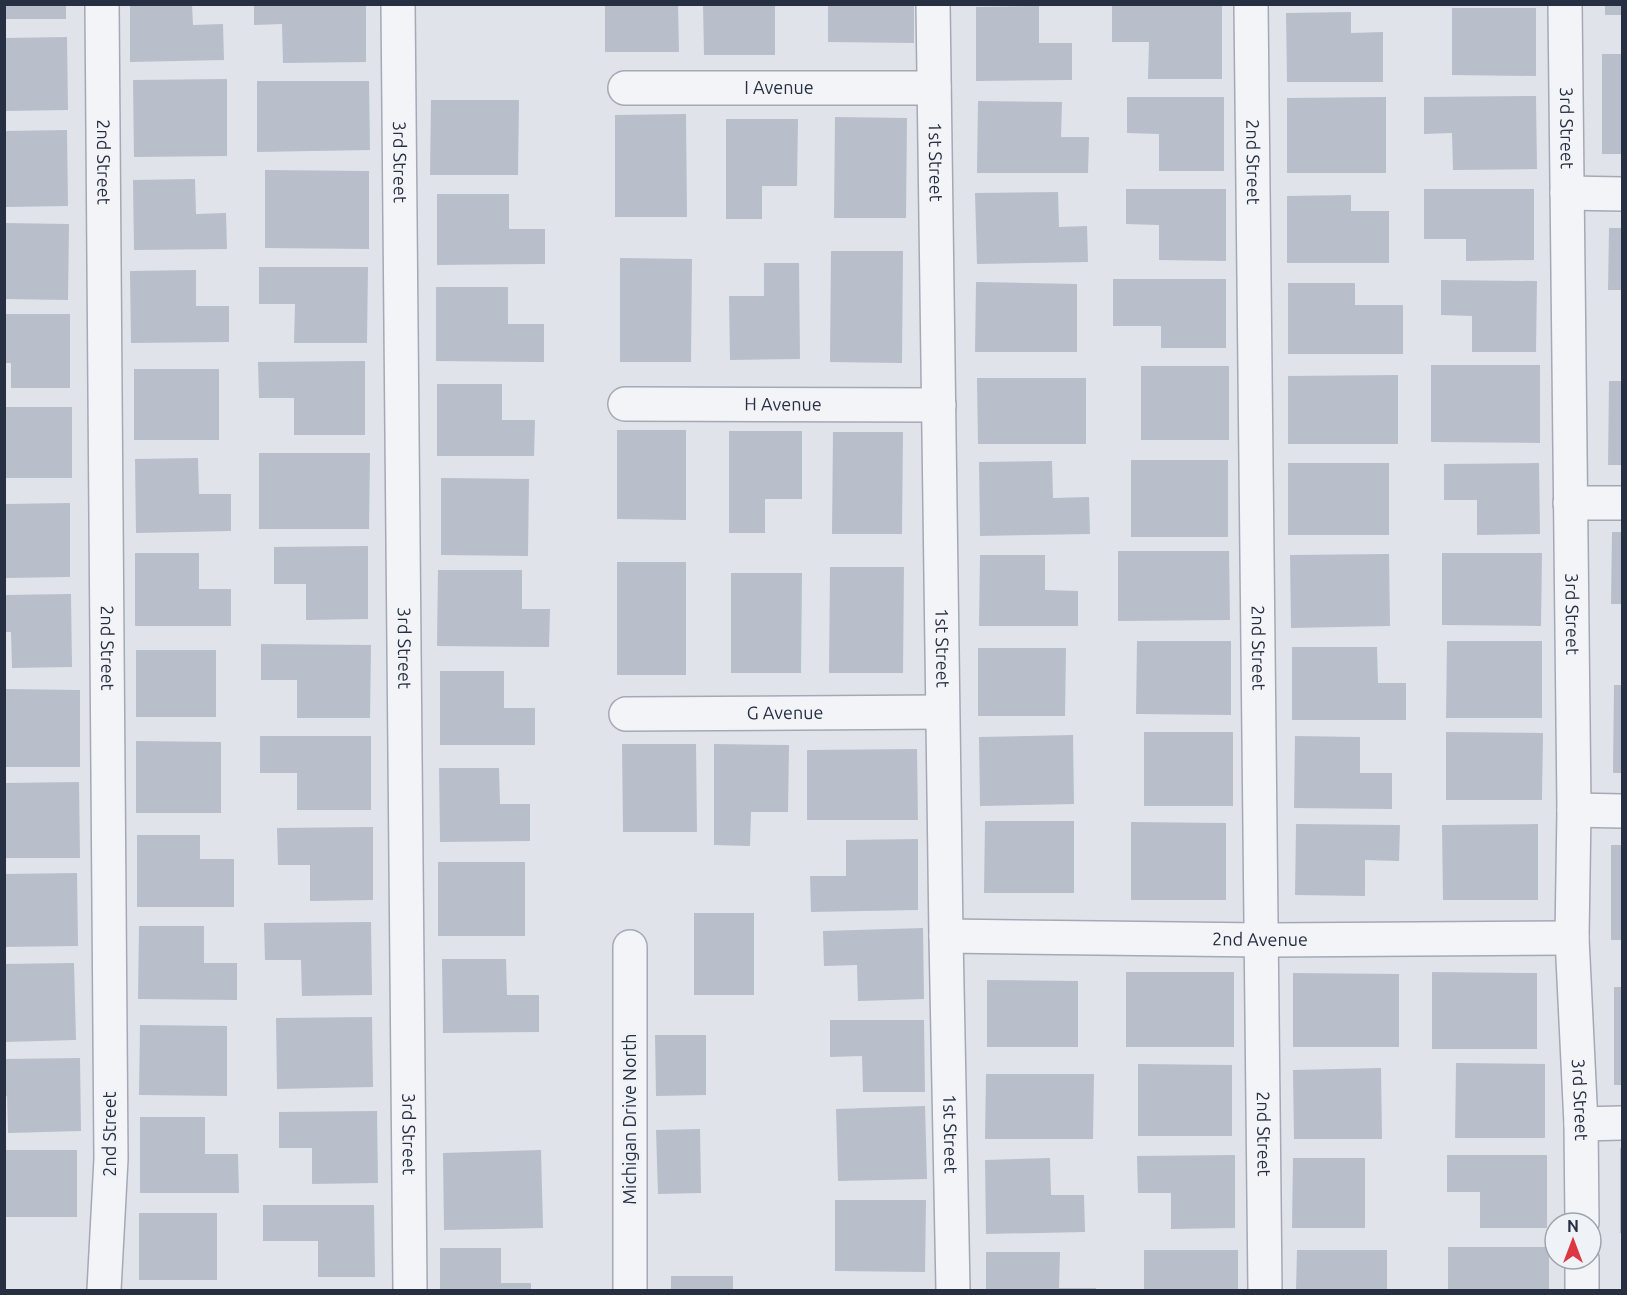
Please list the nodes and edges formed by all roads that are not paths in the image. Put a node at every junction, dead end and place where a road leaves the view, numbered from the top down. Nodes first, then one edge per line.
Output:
1 (102, 4) edge
2 (398, 4) edge
3 (933, 4) edge
4 (1251, 4) edge
5 (1565, 4) edge
6 (625, 88) dead end
7 (934, 88) junction
8 (1567, 193) junction
9 (1623, 194) edge
10 (625, 404) dead end
11 (939, 405) junction
12 (1570, 503) junction
13 (1623, 503) edge
14 (942, 712) junction
15 (626, 714) dead end
16 (1574, 810) junction
17 (1623, 811) edge
18 (946, 936) junction
19 (1572, 938) junction
20 (1262, 940) junction
21 (630, 947) dead end
22 (1623, 1123) edge
23 (1581, 1124) junction
24 (1582, 1211) edge
25 (1582, 1271) edge
26 (104, 1290) edge
27 (410, 1290) edge
28 (630, 1290) edge
29 (952, 1290) edge
30 (1264, 1290) edge
31 (1582, 1290) edge

1 - 26 street, 2nd Street
2 - 27 street, 3rd Street
3 - 7 street, 1st Street
4 - 20 street, 2nd Street
5 - 8 street, 3rd Street
6 - 7 street, I Avenue
7 - 11 street, 1st Street
8 - 9 street
8 - 12 street, 3rd Street
10 - 11 street, H Avenue
11 - 14 street, 1st Street
12 - 13 street
12 - 16 street, 3rd Street
14 - 15 street, G Avenue
14 - 18 street, 1st Street
16 - 17 street
16 - 19 street, 3rd Street
18 - 20 street, 2nd Avenue
18 - 29 street, 1st Street
19 - 20 street, 2nd Avenue
19 - 23 street, 3rd Street
20 - 30 street, 2nd Street
21 - 28 street, Michigan Drive North
22 - 23 street
23 - 24 street, 3rd Street
25 - 31 street

